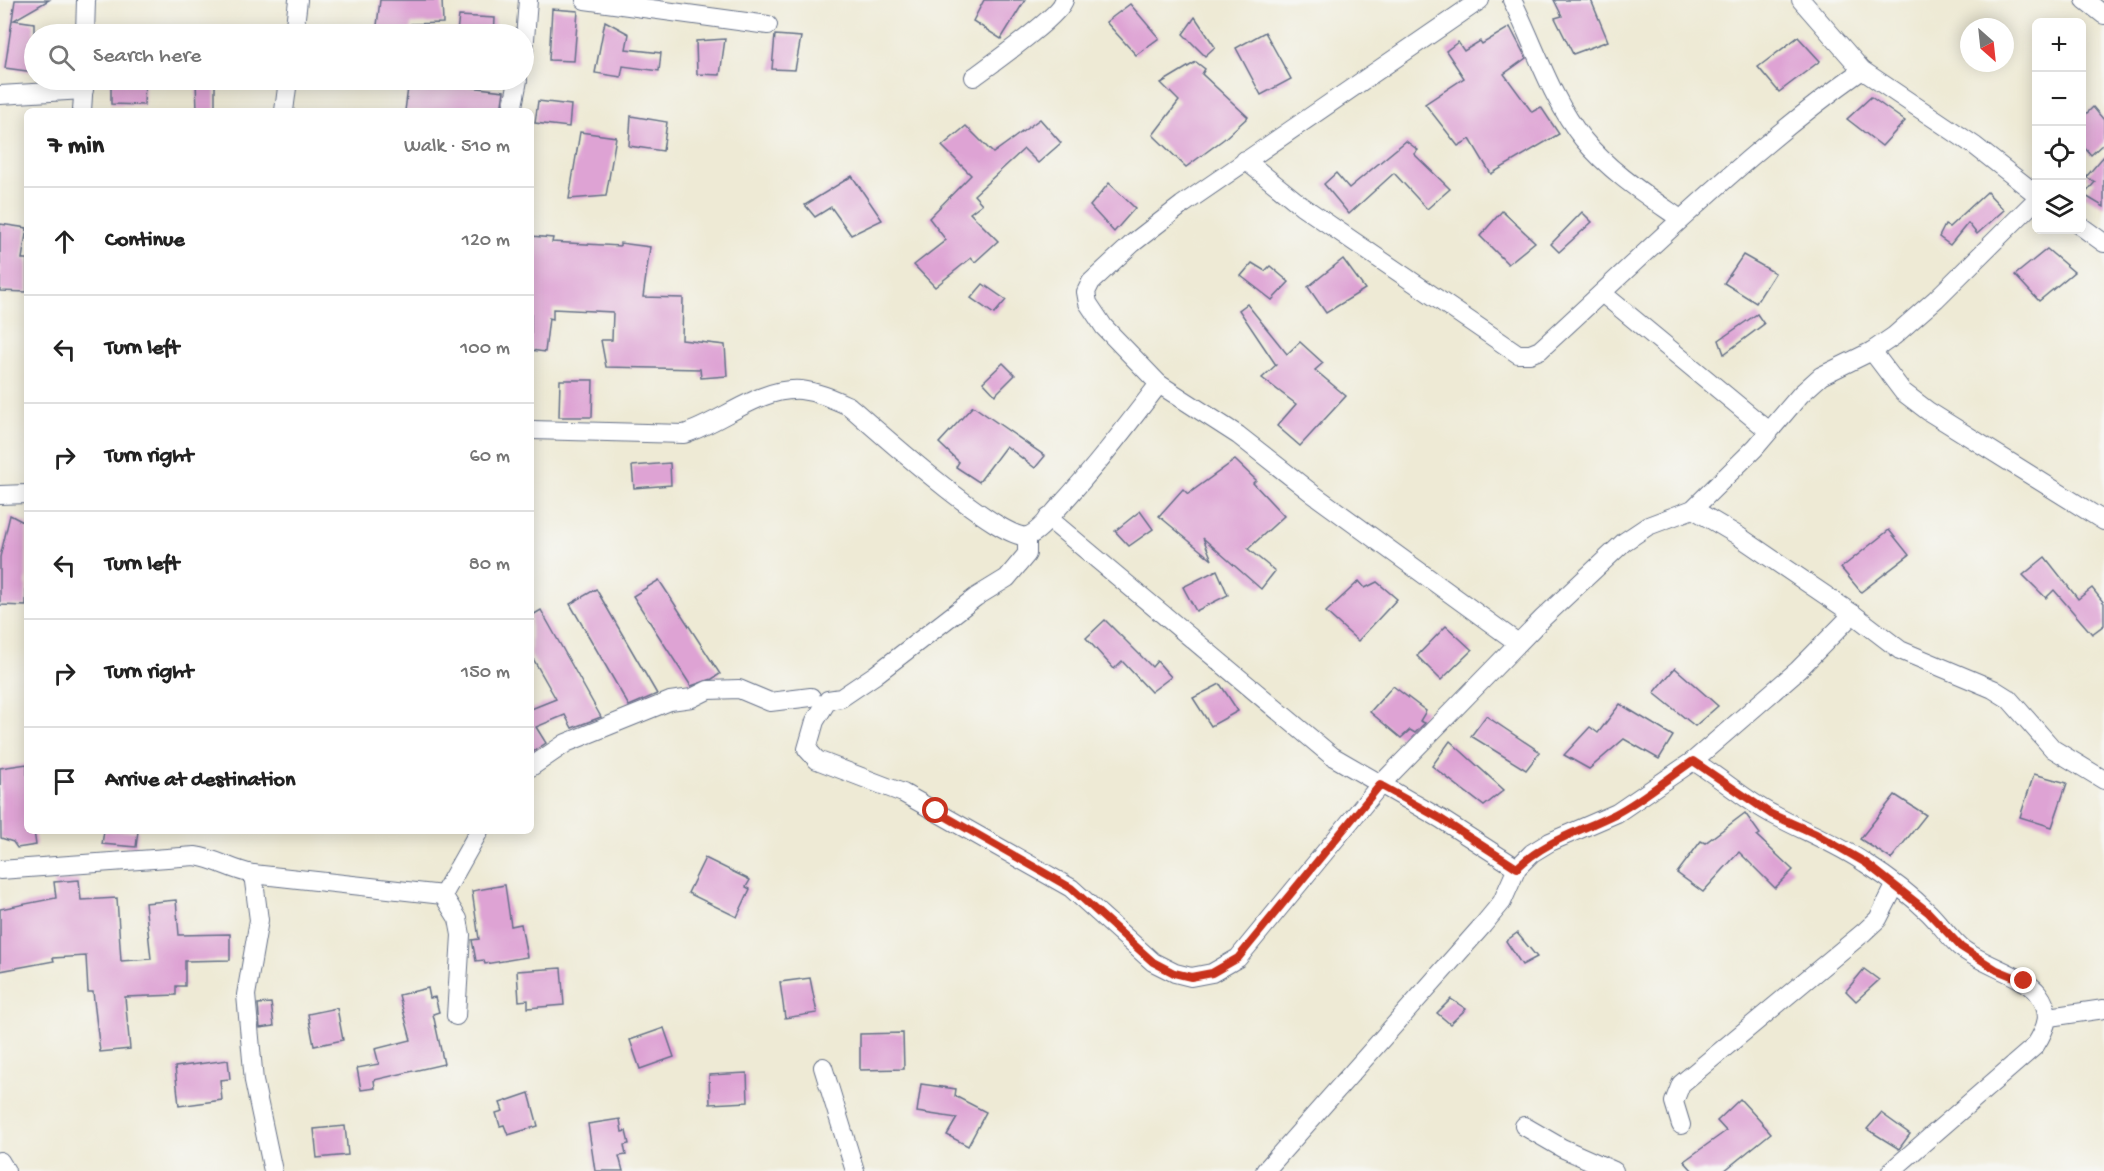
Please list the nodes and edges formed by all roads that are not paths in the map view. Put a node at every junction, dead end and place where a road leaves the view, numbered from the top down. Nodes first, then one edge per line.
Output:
1 (86, 0) edge
2 (298, 0) edge
3 (528, 0) edge
4 (585, 0) edge
5 (1064, 0) edge
6 (1480, 0) edge
7 (1512, 0) edge
8 (1801, 0) edge
9 (2085, 0) edge
10 (2104, 15) edge
11 (85, 24) edge
12 (295, 24) edge
13 (526, 24) edge
14 (768, 25) dead end
15 (1862, 70) junction
16 (974, 77) dead end
17 (37, 90) edge
18 (84, 90) edge
19 (287, 90) edge
20 (516, 90) edge
21 (0, 94) edge
22 (82, 108) edge
23 (284, 108) edge
24 (513, 108) edge
25 (1245, 160) junction
26 (2032, 190) edge
27 (2032, 205) edge
28 (1679, 218) junction
29 (2086, 230) edge
30 (2104, 243) edge
31 (1602, 293) junction
32 (1872, 351) junction
33 (1159, 384) junction
34 (534, 430) edge
35 (1769, 431) junction
36 (24, 494) edge
37 (0, 495) edge
38 (1693, 509) junction
39 (1048, 518) junction
40 (2104, 521) edge
41 (1027, 536) junction
42 (1853, 614) junction
43 (1518, 643) junction
44 (811, 697) dead end
45 (1693, 761) junction
46 (534, 764) edge
47 (2104, 780) edge
48 (1380, 785) junction
49 (477, 834) edge
50 (1517, 868) junction
51 (0, 870) edge
52 (253, 874) junction
53 (1895, 886) junction
54 (443, 895) junction
55 (2104, 1009) edge
56 (456, 1016) dead end
57 (2049, 1017) junction
58 (823, 1067) dead end
59 (1681, 1125) dead end
60 (1524, 1126) dead end
61 (0, 1161) edge
62 (6, 1171) edge
63 (273, 1171) edge
64 (855, 1171) edge
65 (1265, 1171) edge
66 (1614, 1171) edge
67 (1891, 1171) edge

1 - 11 street
2 - 12 street
3 - 13 street
4 - 14 street
5 - 16 street
6 - 25 street
7 - 28 street
8 - 15 street
9 - 10 street
15 - 26 street
15 - 28 street
17 - 21 street
18 - 22 street
19 - 23 street
20 - 24 street
25 - 31 street
25 - 33 street
27 - 32 street
28 - 31 street
29 - 30 street
31 - 35 street
32 - 35 street
32 - 40 street
33 - 39 street
33 - 43 street
34 - 41 street
35 - 38 street
36 - 37 street
38 - 42 street
38 - 43 street
39 - 41 street
39 - 48 street
41 - 48 street
42 - 45 street
42 - 47 street
43 - 48 street
44 - 46 street
45 - 50 street
45 - 53 street
48 - 50 street
49 - 54 street
50 - 65 street
51 - 52 street
52 - 54 street
52 - 63 street
53 - 57 street
53 - 59 street
54 - 56 street
55 - 57 street
57 - 67 street
58 - 64 street
60 - 66 street
61 - 62 street

